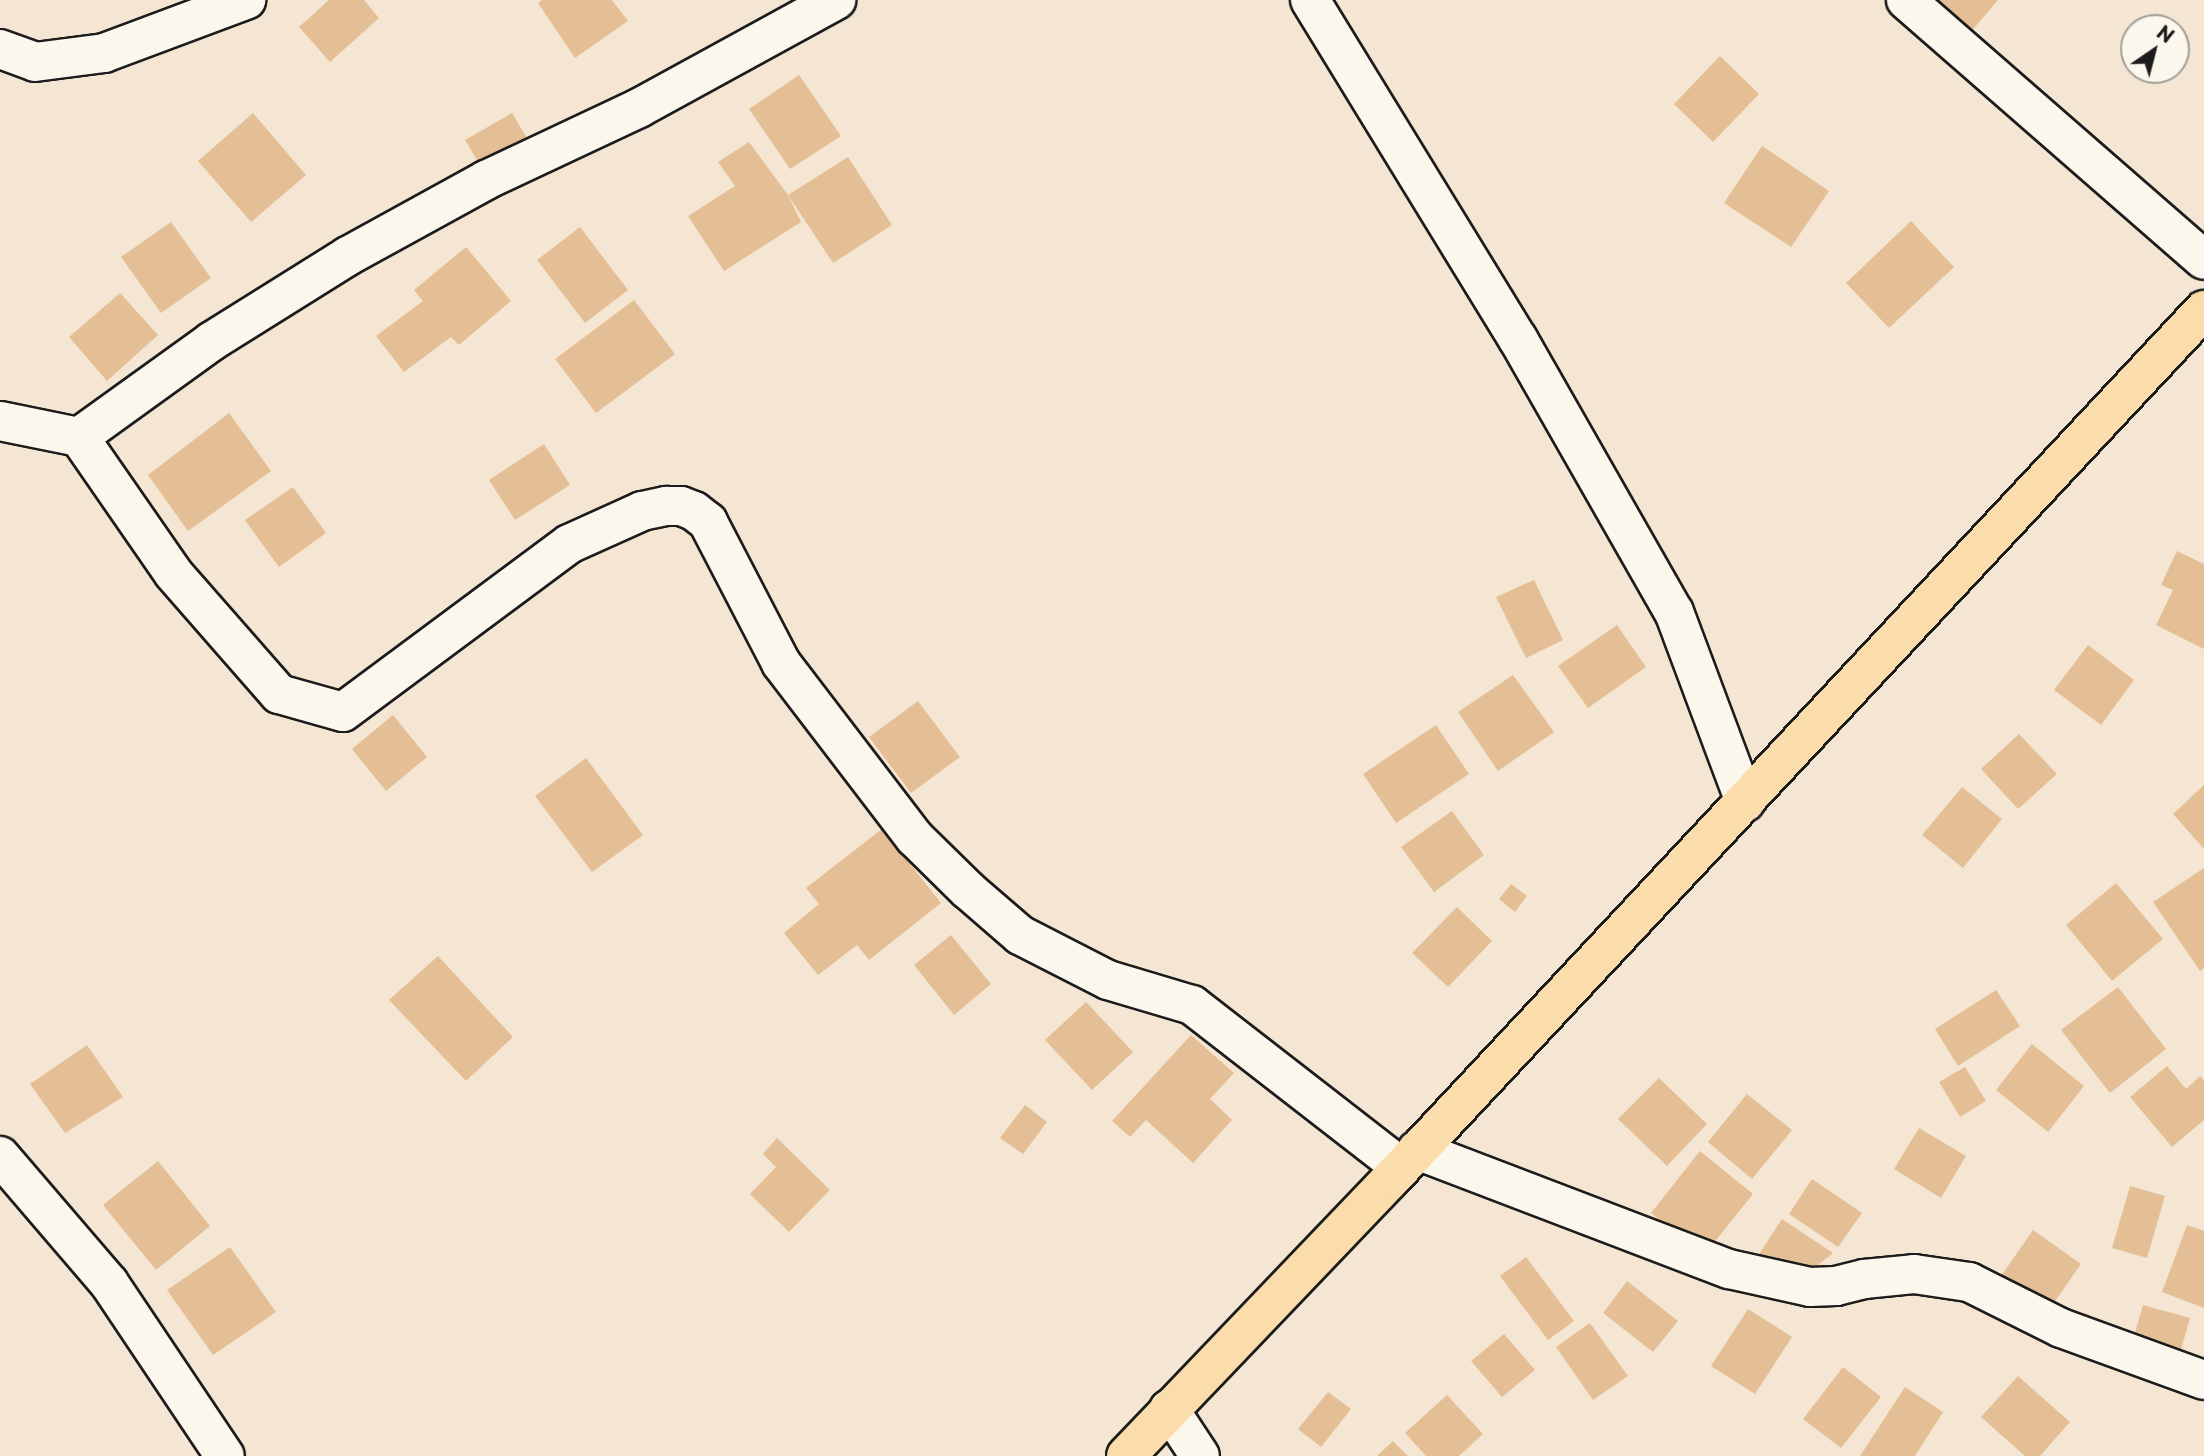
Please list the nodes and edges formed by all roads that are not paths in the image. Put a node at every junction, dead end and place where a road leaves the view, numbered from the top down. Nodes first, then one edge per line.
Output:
1 (246, 0) edge
2 (836, 0) edge
3 (1310, 0) edge
4 (1906, 0) edge
5 (0, 49) edge
6 (2204, 260) edge
7 (2204, 310) edge
8 (0, 421) edge
9 (79, 437) junction
10 (1745, 802) junction
11 (0, 1156) edge
12 (1409, 1159) junction
13 (2204, 1380) edge
14 (1169, 1409) junction
15 (225, 1456) edge
16 (1126, 1456) edge
17 (1200, 1456) edge

1 - 5 street
2 - 9 street
3 - 10 street
4 - 6 street
7 - 10 main road
8 - 9 street
9 - 12 street
10 - 12 main road
11 - 15 street
12 - 13 street
12 - 14 main road
14 - 16 main road
14 - 17 street

